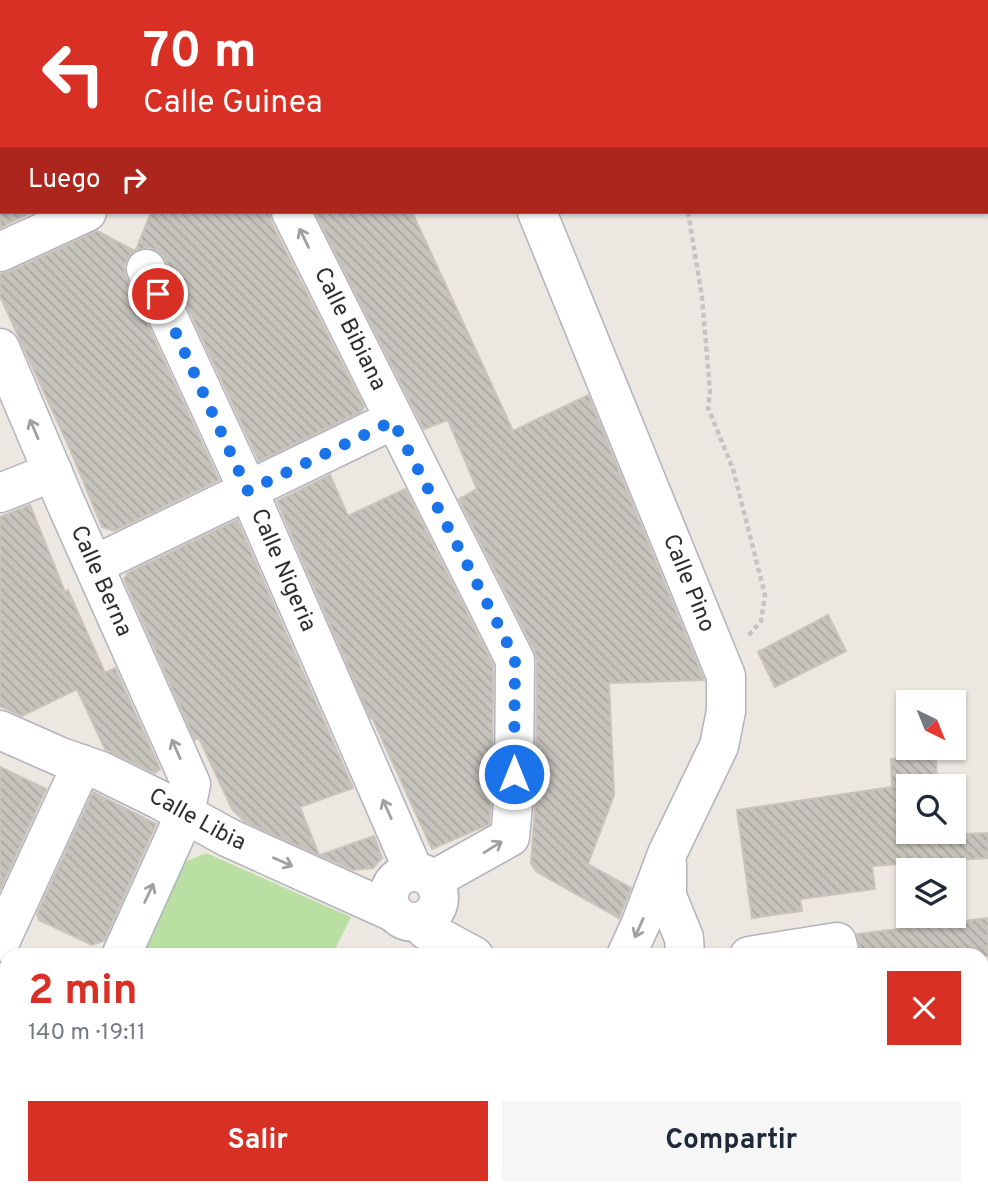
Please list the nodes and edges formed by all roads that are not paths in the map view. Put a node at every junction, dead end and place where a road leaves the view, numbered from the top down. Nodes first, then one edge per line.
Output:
1 (292, 214) edge
2 (538, 214) edge
3 (68, 216) edge
4 (0, 252) edge
5 (146, 269) dead end
6 (0, 348) edge
7 (393, 421) junction
8 (52, 472) junction
9 (248, 491) junction
10 (0, 493) edge
11 (93, 565) junction
12 (0, 730) edge
13 (82, 765) junction
14 (186, 814) junction
15 (667, 854) junction
16 (424, 876) junction
17 (408, 916) junction
18 (0, 943) edge
19 (125, 948) edge
20 (459, 948) edge
21 (630, 948) edge
22 (685, 948) edge
23 (799, 948) edge
24 (838, 948) edge

7 -> 1 street, Calle Bibiana
2 - 15 street, Calle Pino
3 - 4 street
5 - 9 street, Calle Nigeria
8 -> 6 street, Calle Berna
7 - 9 street
16 -> 7 street, Calle Bibiana
8 - 10 street
8 - 11 street, Calle Berna
9 - 11 street
16 -> 9 street, Calle Nigeria
14 -> 11 street, Calle Berna
12 - 13 street, Calle Libia
13 - 14 street, Calle Libia
13 - 18 street
14 -> 17 street, Calle Libia
19 -> 14 street, Calle Berna
15 -> 21 street, Calle Pino
15 - 22 street
16 - 17 street
17 - 20 street, Calle Libia
23 - 24 street

